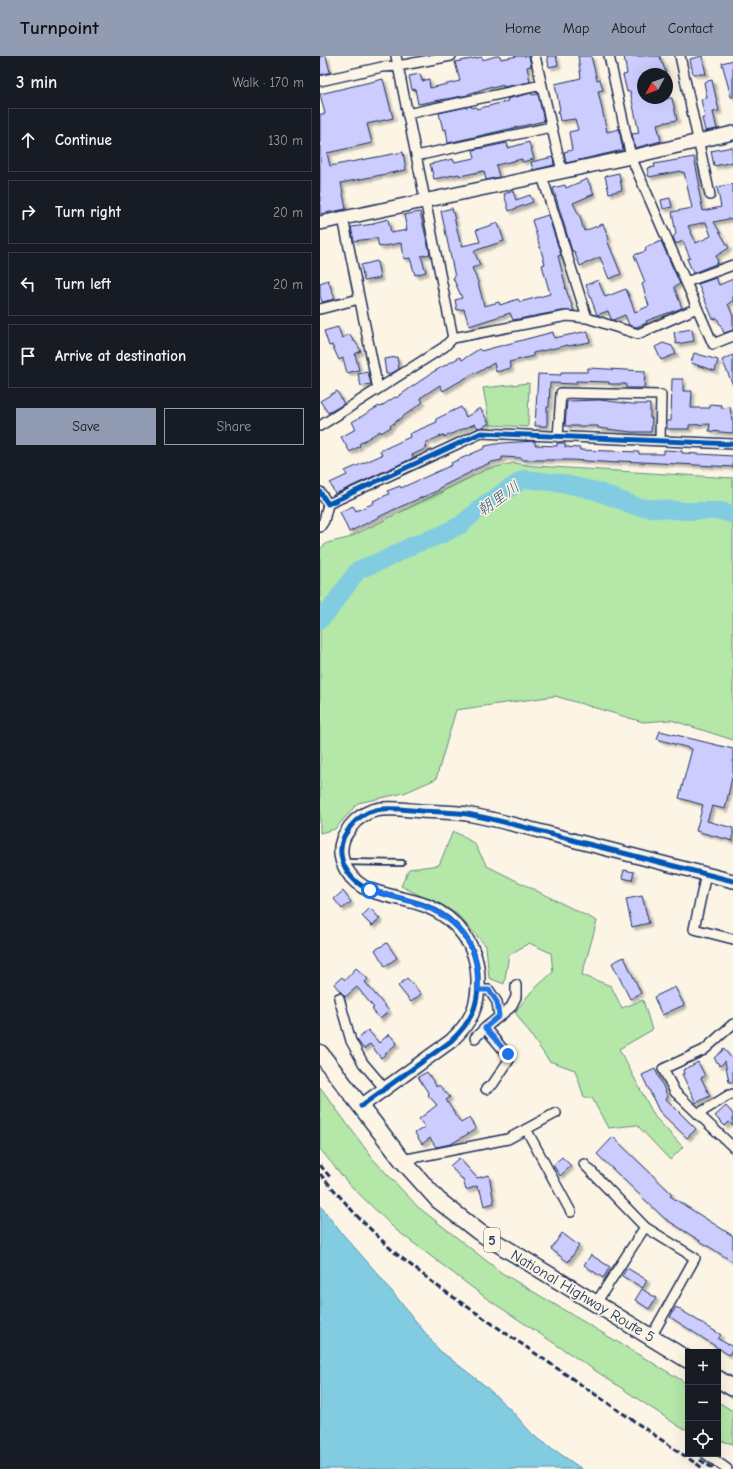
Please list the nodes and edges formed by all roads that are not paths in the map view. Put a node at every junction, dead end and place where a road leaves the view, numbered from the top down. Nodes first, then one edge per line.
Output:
1 (396, 56) edge
2 (451, 56) edge
3 (535, 56) edge
4 (608, 56) edge
5 (680, 56) edge
6 (398, 66) junction
7 (320, 81) edge
8 (542, 85) junction
9 (407, 114) junction
10 (551, 127) junction
11 (733, 133) edge
12 (698, 141) junction
13 (416, 156) junction
14 (630, 157) junction
15 (562, 171) junction
16 (542, 176) junction
17 (710, 195) dead end
18 (425, 201) junction
19 (343, 218) junction
20 (320, 223) edge
21 (733, 265) edge
22 (686, 282) junction
23 (359, 299) junction
24 (697, 308) junction
25 (320, 310) edge
26 (587, 318) junction
27 (733, 336) edge
28 (453, 338) junction
29 (378, 389) junction
30 (320, 426) edge
31 (558, 437) junction
32 (660, 441) junction
33 (733, 444) edge
34 (320, 492) edge
35 (328, 504) junction
36 (320, 527) edge
37 (342, 862) junction
38 (402, 863) dead end
39 (706, 874) junction
40 (733, 881) edge
41 (733, 939) edge
42 (516, 985) dead end
43 (478, 990) junction
44 (339, 998) dead end
45 (499, 1016) junction
46 (733, 1024) edge
47 (485, 1028) junction
48 (475, 1038) dead end
49 (320, 1047) edge
50 (320, 1053) edge
51 (336, 1073) junction
52 (385, 1089) junction
53 (486, 1089) dead end
54 (733, 1094) edge
55 (361, 1106) junction
56 (556, 1113) dead end
57 (698, 1114) junction
58 (526, 1130) junction
59 (733, 1147) edge
60 (402, 1160) junction
61 (584, 1164) dead end
62 (571, 1212) dead end
63 (644, 1227) junction
64 (596, 1303) junction
65 (651, 1337) junction
66 (685, 1358) edge
67 (721, 1381) edge
68 (733, 1388) edge
69 (710, 1457) edge
70 (727, 1469) edge

1 - 6 street
2 - 6 street
3 - 8 street
4 - 14 street
5 - 12 street
6 - 7 street
6 - 9 street
8 - 9 street
8 - 10 street
9 - 13 street
10 - 13 street
10 - 15 street
11 - 12 street
12 - 14 street
12 - 17 street
13 - 18 street
14 - 15 street
14 - 22 street
15 - 16 street
16 - 18 street
16 - 26 street
18 - 19 street
18 - 28 street
19 - 20 street
19 - 23 street
21 - 22 street
22 - 24 street
23 - 25 street
23 - 29 street
24 - 26 street
24 - 27 street
26 - 28 street
28 - 29 street
29 - 30 street
31 - 32 street
31 - 32 street
31 - 35 street
32 - 33 street
34 - 35 street
35 - 36 street
37 - 38 lane
37 - 39 street
37 - 43 street
39 - 40 street
39 - 41 street
42 - 45 street
43 - 45 street
43 - 52 street
44 - 52 street
45 - 47 street
46 - 57 street
47 - 48 street
47 - 53 street
49 - 51 highway, 5
50 - 51 highway, National Highway Route 5 / 5
51 - 55 highway, National Highway Route 5 / 5
52 - 55 street
54 - 57 street
55 - 60 highway, National Highway Route 5 / 5
56 - 58 street
57 - 59 street
58 - 60 street
58 - 62 street
60 - 64 highway, National Highway Route 5 / 5
61 - 63 street
63 - 64 street
63 - 65 street
64 - 65 highway, National Highway Route 5 / 5
65 - 66 highway, National Highway Route 5 / 5
67 - 68 highway
69 - 70 street

